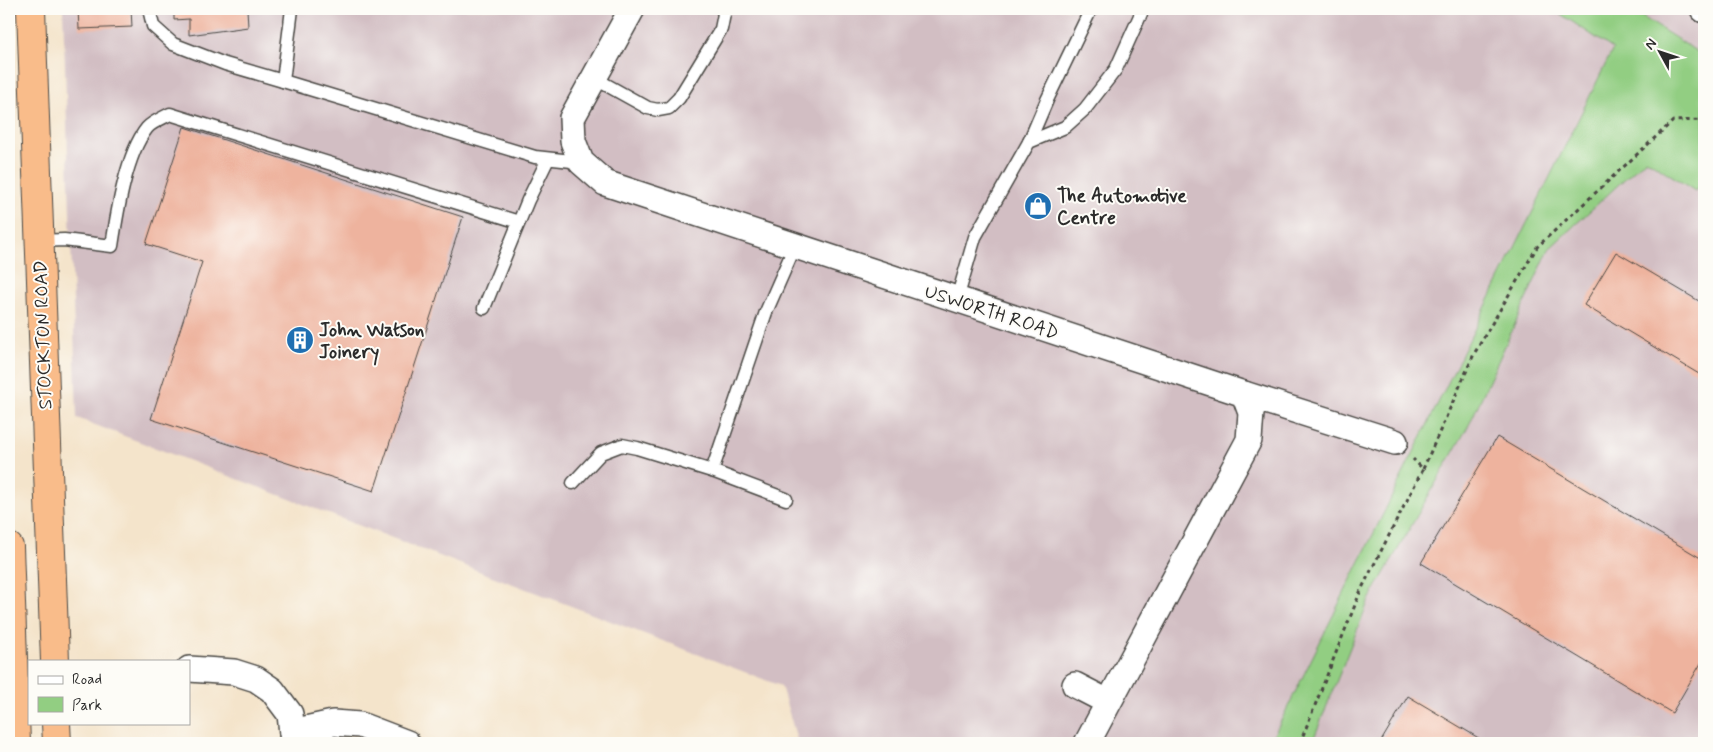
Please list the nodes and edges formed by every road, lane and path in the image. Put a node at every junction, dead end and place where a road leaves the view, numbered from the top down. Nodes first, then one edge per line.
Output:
1 (150, 9) edge
2 (292, 9) edge
3 (632, 9) edge
4 (722, 9) edge
5 (1091, 9) edge
6 (1143, 9) edge
7 (35, 17) edge
8 (594, 78) junction
9 (283, 81) junction
10 (1704, 120) edge
11 (1029, 142) junction
12 (548, 159) junction
13 (581, 162) junction
14 (519, 222) junction
15 (39, 241) junction
16 (795, 246) junction
17 (957, 299) junction
18 (484, 308) dead end
19 (1244, 394) junction
20 (1395, 442) joint
21 (1423, 469) junction
22 (712, 471) junction
23 (573, 483) dead end
24 (786, 499) dead end
25 (9, 547) edge
26 (55, 660) edge
27 (190, 669) edge
28 (1075, 685) dead end
29 (1108, 702) junction
30 (56, 724) edge
31 (293, 737) edge
32 (16, 743) edge
33 (57, 743) edge
34 (407, 743) edge
35 (1087, 743) edge
36 (1300, 743) edge

1 - 9 lane
2 - 9 lane
3 - 8 street, USWORTH ROAD
4 - 8 lane
5 - 11 lane
6 - 11 lane
7 - 15 highway, STOCKTON ROAD
8 - 13 street, USWORTH ROAD
9 - 12 lane
10 - 21 path
11 - 17 lane
12 - 13 lane
12 - 14 lane
13 - 16 street, USWORTH ROAD
14 - 15 lane
14 - 18 lane
15 - 26 highway, STOCKTON ROAD
16 - 17 street, USWORTH ROAD
16 - 22 lane
17 - 19 street, USWORTH ROAD
19 - 20 street, USWORTH ROAD
19 - 29 street
20 - 21 path
21 - 36 path
22 - 23 lane
22 - 24 lane
25 - 32 highway
27 - 31 street
28 - 29 street
29 - 35 street
30 - 33 highway
31 - 34 street

